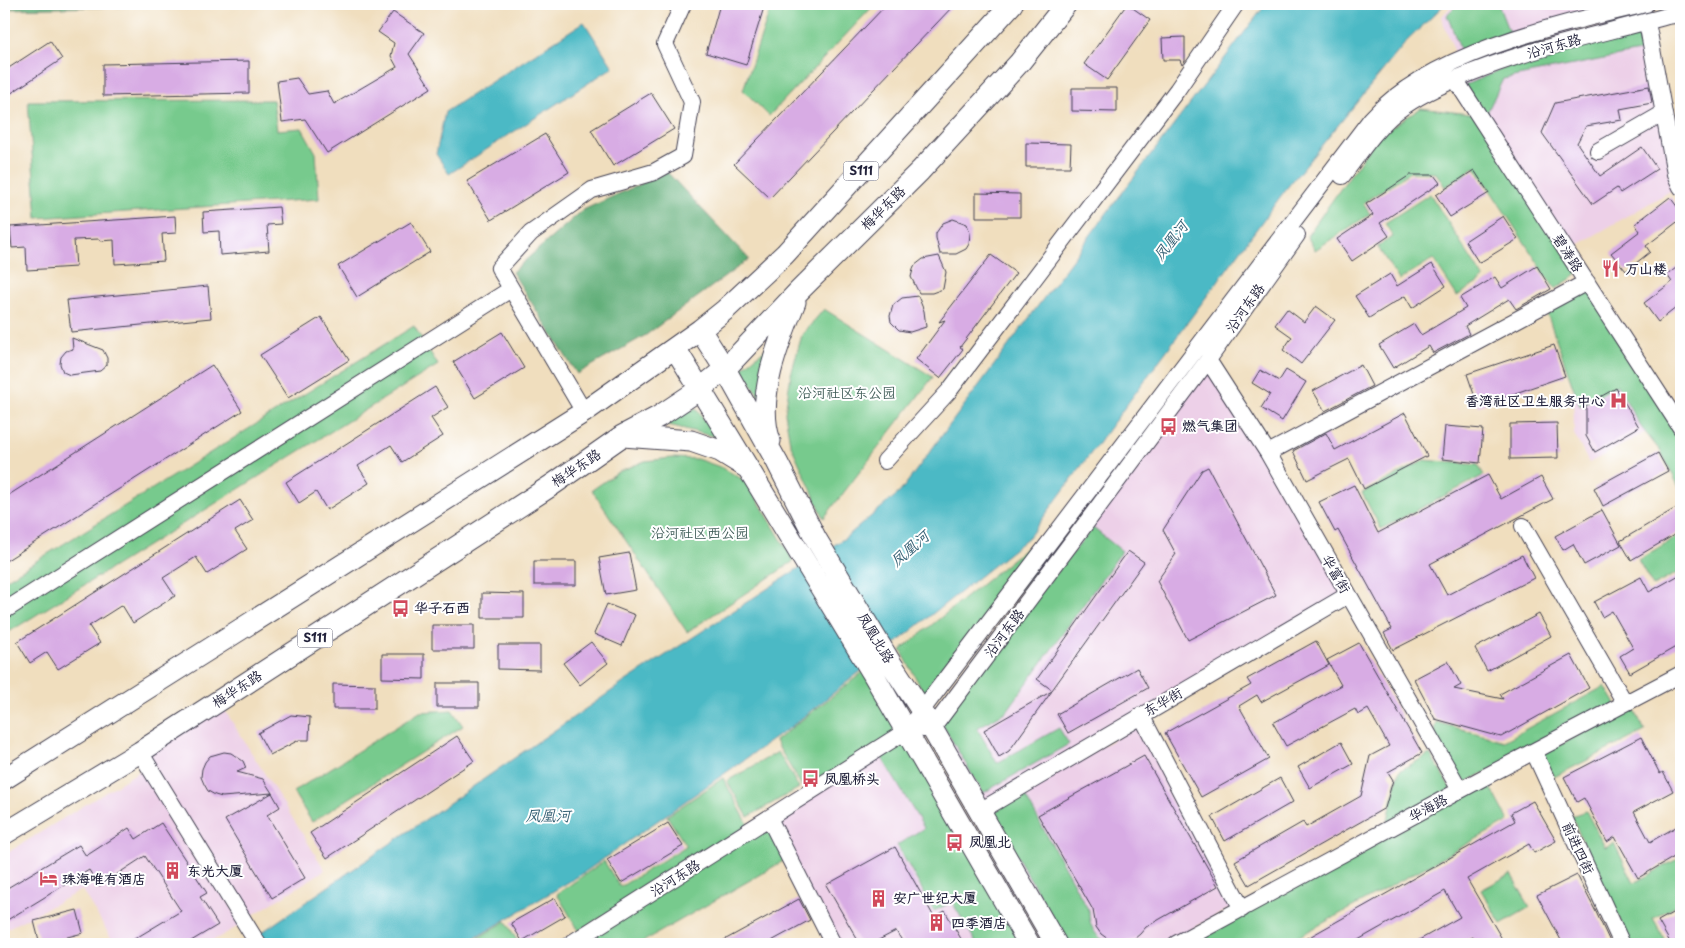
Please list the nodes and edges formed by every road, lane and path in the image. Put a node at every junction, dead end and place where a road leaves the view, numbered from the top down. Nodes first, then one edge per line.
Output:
1 (683, 4) edge
2 (1012, 4) edge
3 (1066, 4) edge
4 (1236, 4) edge
5 (1646, 4) edge
6 (1671, 11) edge
7 (1647, 22) junction
8 (1456, 79) junction
9 (1664, 113) junction
10 (1598, 150) dead end
11 (1680, 181) edge
12 (1587, 282) junction
13 (511, 289) junction
14 (799, 291) junction
15 (700, 330) junction
16 (675, 348) junction
17 (1208, 360) junction
18 (724, 370) junction
19 (700, 389) junction
20 (584, 412) junction
21 (1681, 428) edge
22 (622, 436) junction
23 (1268, 453) junction
24 (885, 461) dead end
25 (777, 462) junction
26 (750, 469) junction
27 (1523, 526) dead end
28 (1348, 595) junction
29 (4, 611) edge
30 (1681, 674) edge
31 (1626, 703) junction
32 (1141, 715) junction
33 (927, 720) junction
34 (906, 731) junction
35 (140, 752) junction
36 (1534, 752) junction
37 (4, 779) edge
38 (1460, 790) junction
39 (980, 811) junction
40 (769, 818) junction
41 (4, 834) edge
42 (1242, 909) junction
43 (258, 944) edge
44 (570, 944) edge
45 (833, 944) edge
46 (1029, 944) edge
47 (1056, 944) edge
48 (1176, 944) edge
49 (1622, 944) edge

1 - 13 street
2 - 15 main road, S111
3 - 14 main road, 梅华东路 / S111
4 - 24 street
5 - 33 street, 沿河东路
6 - 7 street, 沿河东路
7 - 8 street, 沿河东路
7 - 9 street
8 - 12 street, 碧涛路
8 - 17 street, 沿河东路
9 - 10 street
9 - 11 street
12 - 21 street, 碧涛路
12 - 23 street
13 - 20 street
13 - 29 street
14 - 18 main road, 梅华东路 / S111
14 - 25 main road
15 - 16 main road, S111
15 - 18 main road, 凤凰北路
16 - 19 main road, 凤凰北路
16 - 20 main road, S111
17 - 23 street, 华富街
17 - 33 street, 沿河东路
18 - 19 main road, 梅华东路 / S111
18 - 25 main road, 凤凰北路
19 - 22 main road, 梅华东路 / S111
19 - 26 main road, 凤凰北路
20 - 37 main road, S111
22 - 26 main road
22 - 35 main road, 梅华东路 / S111
23 - 28 street, 华富街
25 - 33 main road, 凤凰北路
26 - 34 main road, 凤凰北路
27 - 31 street
28 - 32 street, 东华街
28 - 38 street, 华富街
30 - 31 street, 华海路
31 - 36 street, 华海路
32 - 39 street, 东华街
32 - 42 street
33 - 34 street, 沿河东路
33 - 39 main road, 凤凰北路
34 - 40 street, 沿河东路
34 - 46 main road, 凤凰北路
35 - 41 main road, 梅华东路 / S111
35 - 43 street
36 - 38 street, 华海路
36 - 49 street, 前进四街
38 - 42 street, 华海路
39 - 47 main road, 凤凰北路
40 - 44 street, 沿河东路
40 - 45 street
42 - 48 street, 华海路

